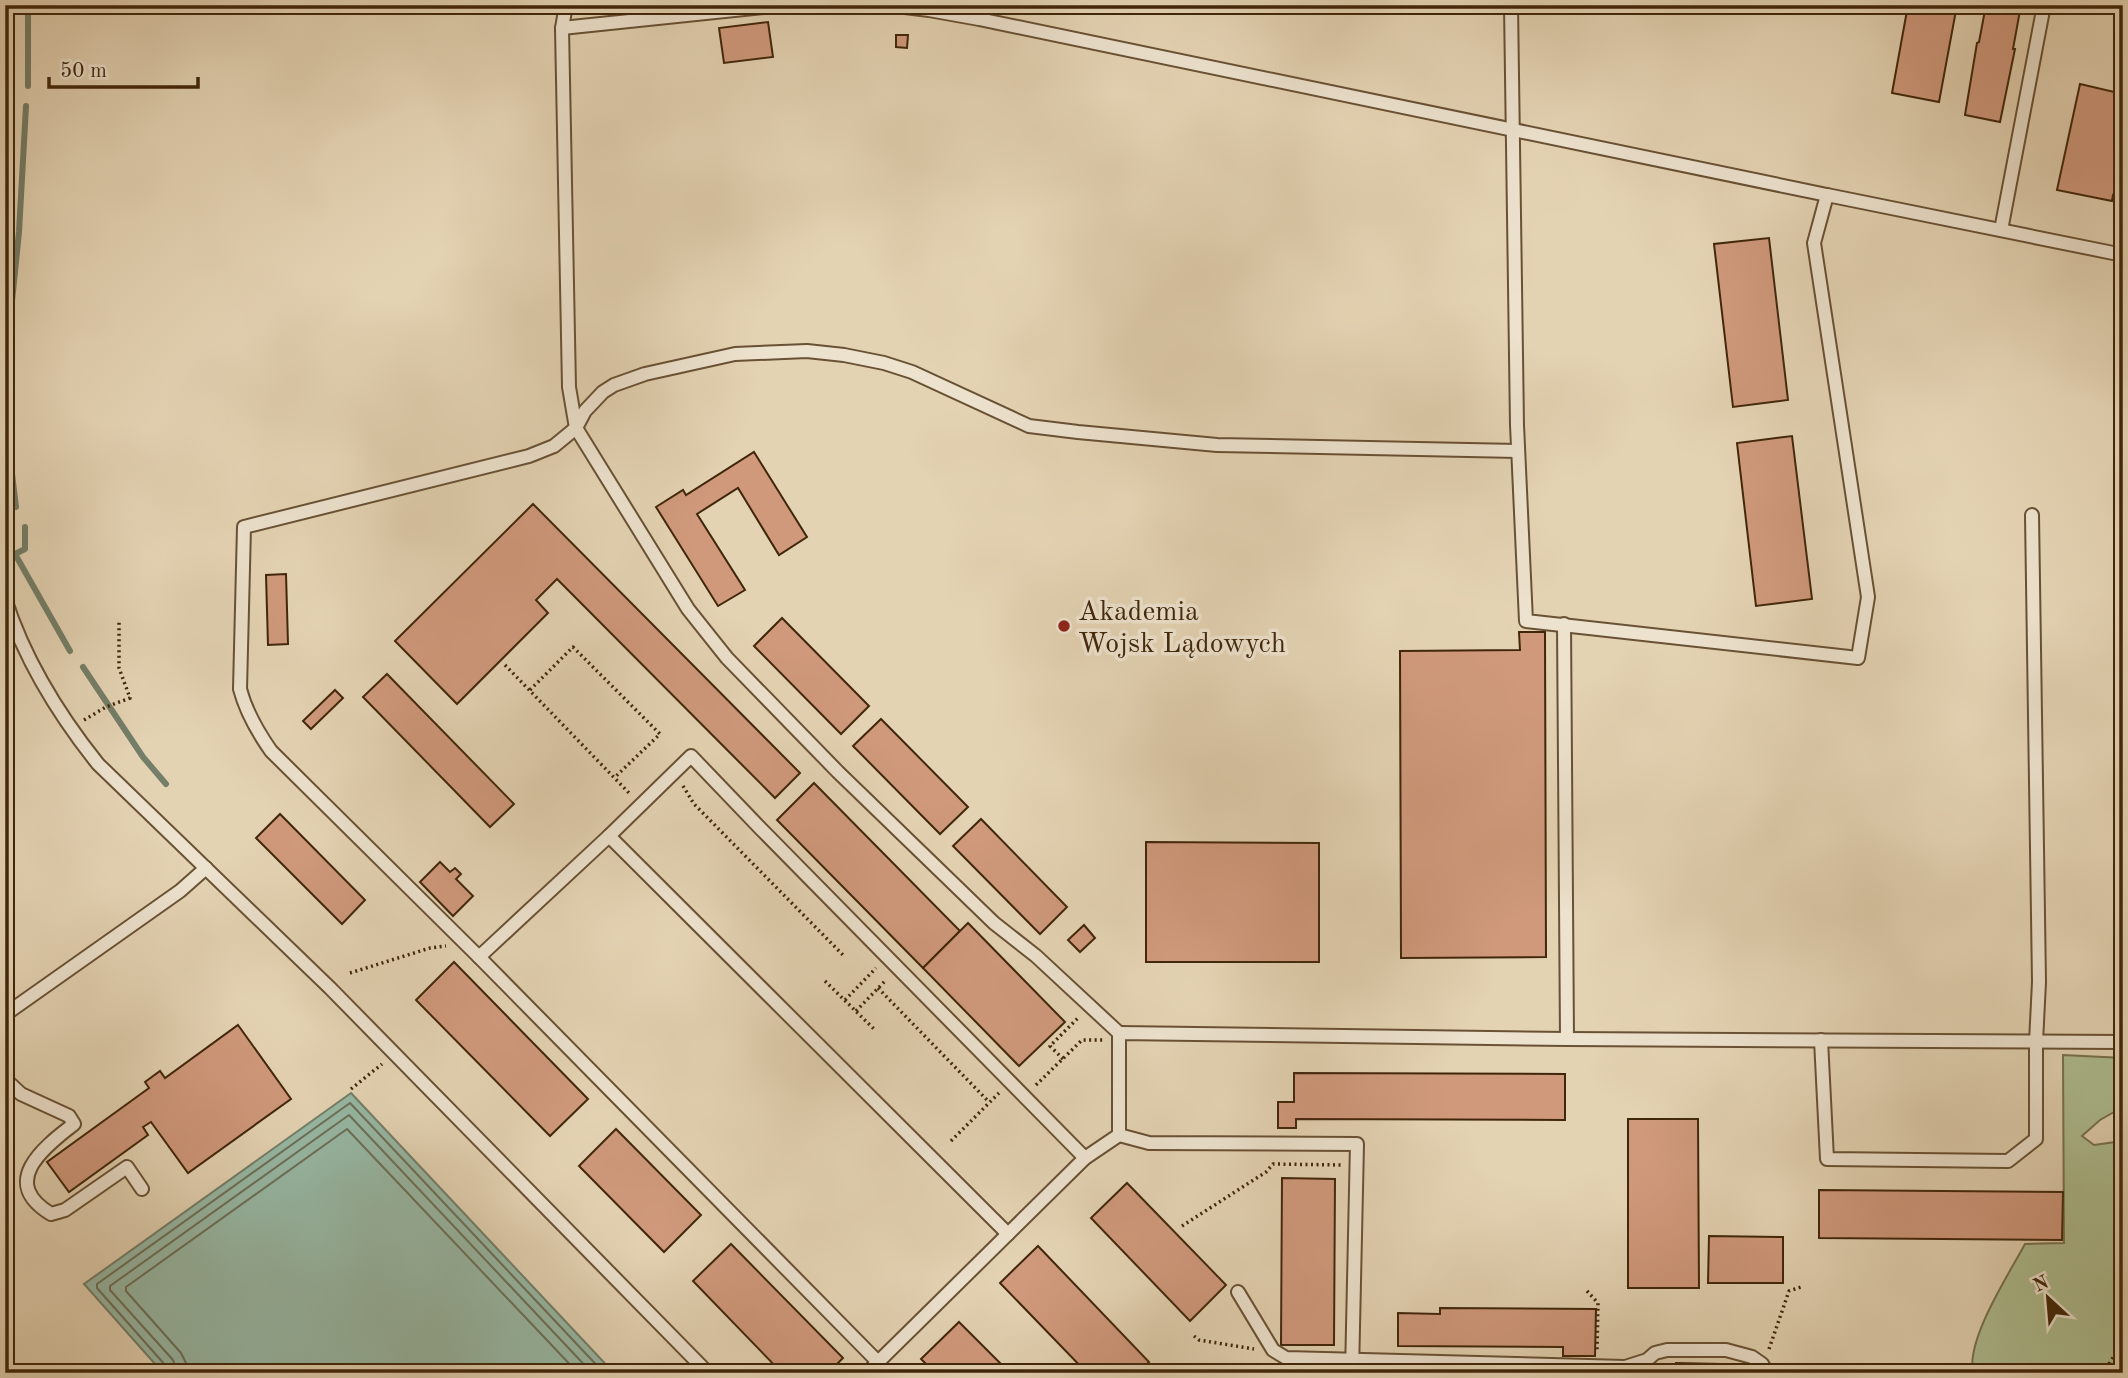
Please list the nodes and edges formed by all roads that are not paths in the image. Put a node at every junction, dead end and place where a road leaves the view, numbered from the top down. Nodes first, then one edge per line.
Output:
1 (566, 5) edge
2 (783, 5) edge
3 (889, 5) edge
4 (1511, 5) edge
5 (2044, 5) edge
6 (562, 28) junction
7 (1513, 130) junction
8 (1827, 195) junction
9 (2001, 230) junction
10 (2123, 255) edge
11 (576, 428) junction
12 (1518, 451) junction
13 (2032, 515) dead end
14 (5, 599) edge
15 (1564, 624) junction
16 (609, 836) junction
17 (206, 868) junction
18 (479, 957) junction
19 (5, 1017) edge
20 (1119, 1033) junction
21 (1567, 1039) junction
22 (1821, 1040) junction
23 (2036, 1042) junction
24 (2123, 1042) edge
25 (5, 1079) edge
26 (1119, 1135) junction
27 (1085, 1158) junction
28 (142, 1189) dead end
29 (1008, 1234) junction
30 (1238, 1292) dead end
31 (1353, 1366) edge
32 (872, 1369) edge
33 (704, 1372) edge
34 (1768, 1373) edge

1 - 6 lane
2 - 6 lane
3 - 7 lane
4 - 7 lane
5 - 9 lane
6 - 11 lane
7 - 8 lane
7 - 12 lane
8 - 9 lane
8 - 15 lane
9 - 10 lane
11 - 12 lane
11 - 18 lane
11 - 20 lane
12 - 15 lane
13 - 23 lane
14 - 17 lane
15 - 21 lane
16 - 18 lane
16 - 27 lane
16 - 29 lane
17 - 19 lane
17 - 33 lane
18 - 32 lane
20 - 21 lane
20 - 26 lane
21 - 22 lane
22 - 23 lane
22 - 23 lane
23 - 24 lane
25 - 28 lane
26 - 27 lane
26 - 31 lane
27 - 29 lane
29 - 32 lane
30 - 31 lane
31 - 34 lane

